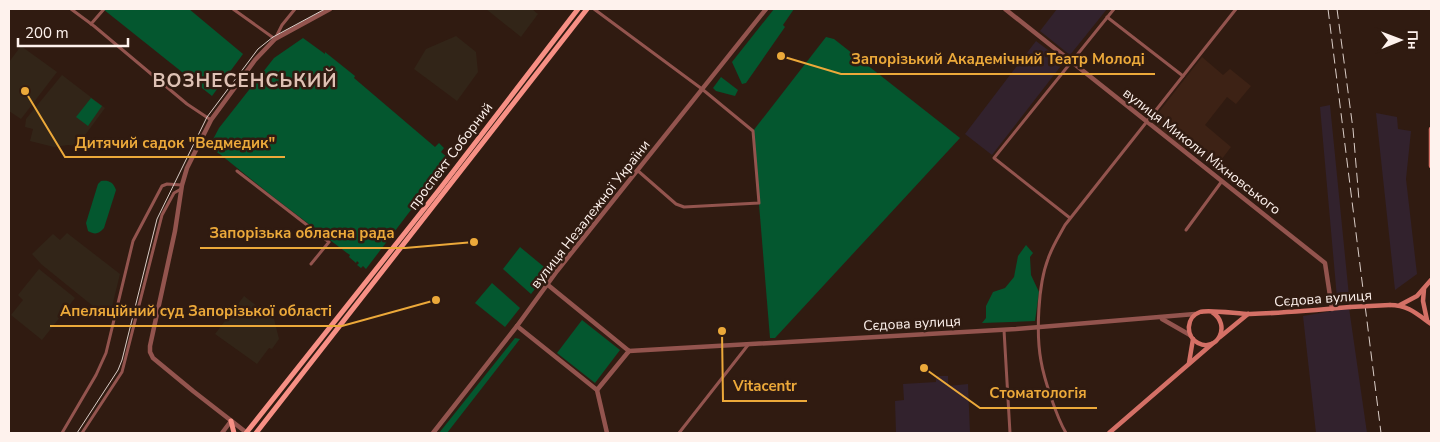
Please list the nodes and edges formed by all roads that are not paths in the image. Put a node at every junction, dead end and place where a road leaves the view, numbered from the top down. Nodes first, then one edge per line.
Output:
1 (71, 9) edge
2 (104, 9) edge
3 (233, 9) edge
4 (294, 9) edge
5 (330, 9) edge
6 (578, 9) edge
7 (587, 9) edge
8 (594, 9) edge
9 (766, 9) edge
10 (1005, 9) edge
11 (1114, 9) edge
12 (1236, 9) edge
13 (1108, 17) junction
14 (90, 24) junction
15 (275, 39) junction
16 (1072, 62) junction
17 (1183, 76) junction
18 (702, 89) junction
19 (211, 120) junction
20 (1147, 122) junction
21 (1431, 129) edge
22 (1431, 166) edge
23 (637, 170) junction
24 (237, 171) dead end
25 (1222, 181) junction
26 (181, 187) junction
27 (446, 189) junction
28 (436, 192) junction
29 (1070, 218) junction
30 (1186, 230) dead end
31 (311, 264) dead end
32 (368, 278) junction
33 (1431, 279) edge
34 (374, 283) junction
35 (548, 285) junction
36 (1424, 289) junction
37 (1400, 305) junction
38 (1332, 309) junction
39 (1212, 312) junction
40 (1195, 314) junction
41 (1248, 314) junction
42 (1160, 318) junction
43 (1429, 322) edge
44 (517, 326) junction
45 (1038, 327) junction
46 (1004, 330) junction
47 (1192, 337) junction
48 (1215, 342) junction
49 (748, 344) junction
50 (630, 351) junction
51 (1188, 363) junction
52 (597, 390) junction
53 (231, 421) junction
54 (62, 433) edge
55 (82, 433) edge
56 (222, 433) edge
57 (234, 433) edge
58 (246, 433) edge
59 (256, 433) edge
60 (433, 433) edge
61 (607, 433) edge
62 (679, 433) edge
63 (1010, 433) edge
64 (1066, 433) edge
65 (1109, 433) edge

1 - 14 street
2 - 14 street
3 - 15 street
4 - 15 street
5 - 15 street
6 - 28 main road, проспект Соборний
7 - 27 main road, проспект Соборний
8 - 18 street
9 - 18 street, вулиця Незалежної України
10 - 16 street, вулиця Миколи Міхновського
11 - 13 street
12 - 17 street
13 - 16 street
13 - 17 street
14 - 19 street
15 - 19 street
16 - 20 street, вулиця Миколи Міхновського
16 - 29 street
17 - 20 street
18 - 23 street, вулиця Незалежної України
18 - 23 street
19 - 26 street
20 - 25 street, вулиця Миколи Міхновського
20 - 29 street
21 - 22 main road
23 - 35 street, вулиця Незалежної України
24 - 31 street
25 - 30 street
25 - 38 street, вулиця Миколи Міхновського
26 - 53 street
26 - 54 street
26 - 55 street
27 - 28 main road
27 - 34 main road, проспект Соборний
28 - 32 main road, проспект Соборний
29 - 45 street
32 - 34 main road
32 - 58 main road, проспект Соборний
33 - 36 main road
34 - 59 main road, проспект Соборний
35 - 44 street, вулиця Незалежної України
35 - 50 street
36 - 37 main road
36 - 43 main road
37 - 38 main road, Сєдова вулиця, bridge
37 - 43 main road, Сєдова вулиця
38 - 41 main road, Сєдова вулиця
39 - 40 main road
39 - 41 main road, Сєдова вулиця
39 - 48 main road
40 - 42 street, Сєдова вулиця
40 - 47 main road
41 - 48 main road
42 - 45 street, Сєдова вулиця
42 - 47 street
44 - 52 street
44 - 60 street, вулиця Незалежної України
45 - 46 street, Сєдова вулиця
45 - 64 street
46 - 49 street, Сєдова вулиця
46 - 63 street
47 - 48 main road
47 - 51 main road
48 - 51 main road
49 - 50 street, Сєдова вулиця
49 - 62 street
50 - 52 street
51 - 65 main road
52 - 61 street
53 - 56 street
53 - 57 main road
53 - 58 street

